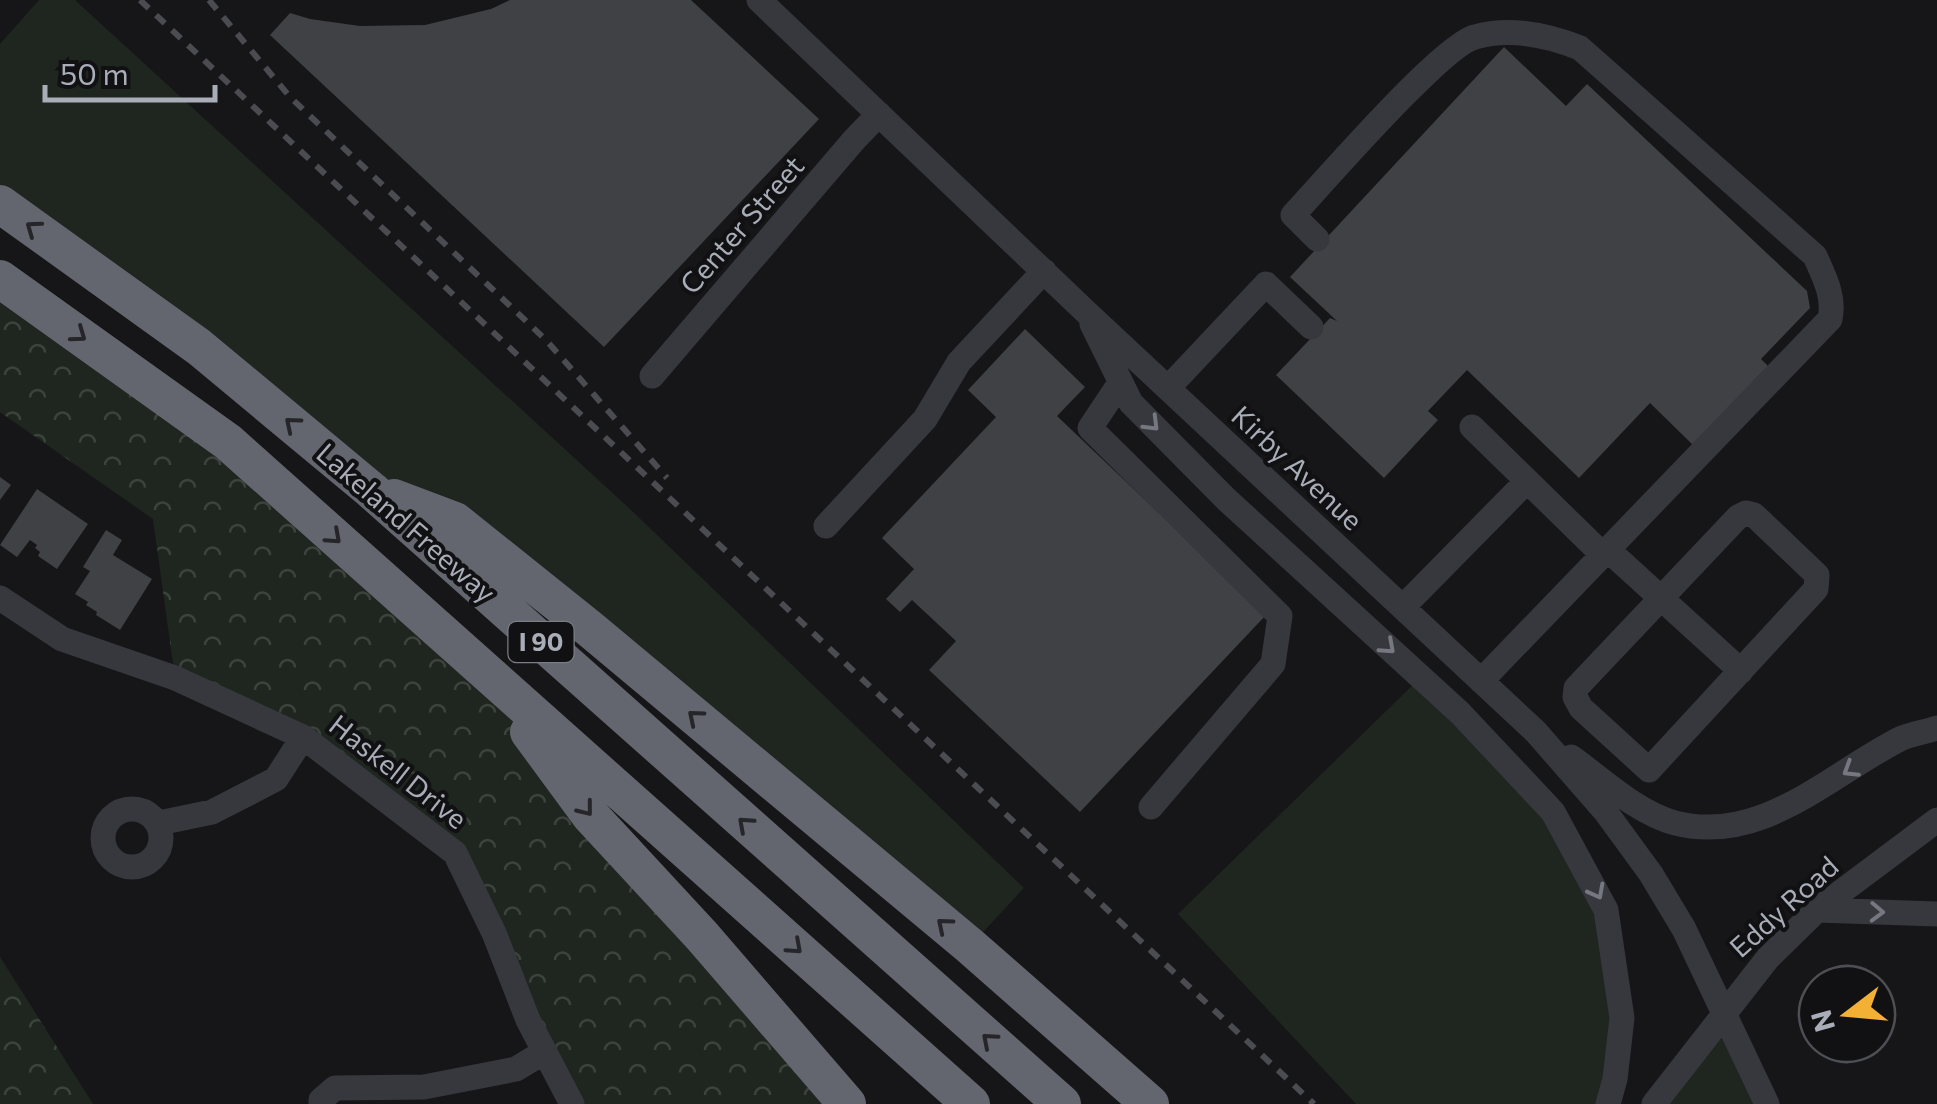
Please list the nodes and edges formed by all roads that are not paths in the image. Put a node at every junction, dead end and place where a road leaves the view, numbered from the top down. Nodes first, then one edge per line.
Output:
1 (759, 0) edge
2 (879, 114) junction
3 (0, 204) edge
4 (1316, 239) dead end
5 (1044, 271) junction
6 (0, 278) edge
7 (1085, 311) junction
8 (1311, 328) dead end
9 (652, 376) dead end
10 (1120, 383) junction
11 (1168, 388) junction
12 (1472, 427) dead end
13 (1527, 481) junction
14 (371, 490) junction
15 (826, 526) dead end
16 (1604, 552) junction
17 (0, 598) edge
18 (1662, 599) junction
19 (1403, 608) junction
20 (1741, 671) junction
21 (486, 674) junction
22 (1481, 680) junction
23 (1937, 728) edge
24 (1536, 732) junction
25 (303, 738) junction
26 (1151, 808) dead end
27 (1937, 820) edge
28 (159, 824) dead end
29 (1818, 910) junction
30 (1937, 914) edge
31 (544, 1052) junction
32 (424, 1087) junction
33 (322, 1104) edge
34 (400, 1104) edge
35 (572, 1104) edge
36 (846, 1104) edge
37 (971, 1104) edge
38 (1062, 1104) edge
39 (1150, 1104) edge
40 (1608, 1104) edge
41 (1654, 1104) edge
42 (1767, 1104) edge

1 - 2 street, Kirby Avenue
2 - 5 street, Kirby Avenue
2 - 9 street, Center Street
14 -> 3 highway, Lakeland Freeway / I 90
4 - 16 street
5 - 7 street, Kirby Avenue
5 - 15 street
6 -> 21 highway, Lakeland Freeway / I 90
7 - 10 street
7 - 11 street, Kirby Avenue
8 - 11 street
10 - 26 street
10 -> 40 street
11 - 19 street, Kirby Avenue
12 - 13 street
13 - 16 street
13 - 19 street
38 -> 14 highway, Lakeland Freeway / I 90
39 -> 14 highway
16 - 18 street
16 - 22 street
17 - 25 street, Haskell Drive
18 - 20 street
18 - 20 street
18 - 20 street
19 - 22 street, Kirby Avenue
21 -> 36 highway
21 -> 37 highway, Lakeland Freeway / I 90
22 - 24 street, Kirby Avenue
23 -> 24 street
24 - 42 street, Kirby Avenue
25 - 28 street
25 - 31 street, Haskell Drive
27 - 29 street, Eddy Road
29 -> 30 street
29 - 41 street, Eddy Road
31 - 32 street
31 - 35 street, Haskell Drive
32 - 33 street
32 - 34 street

